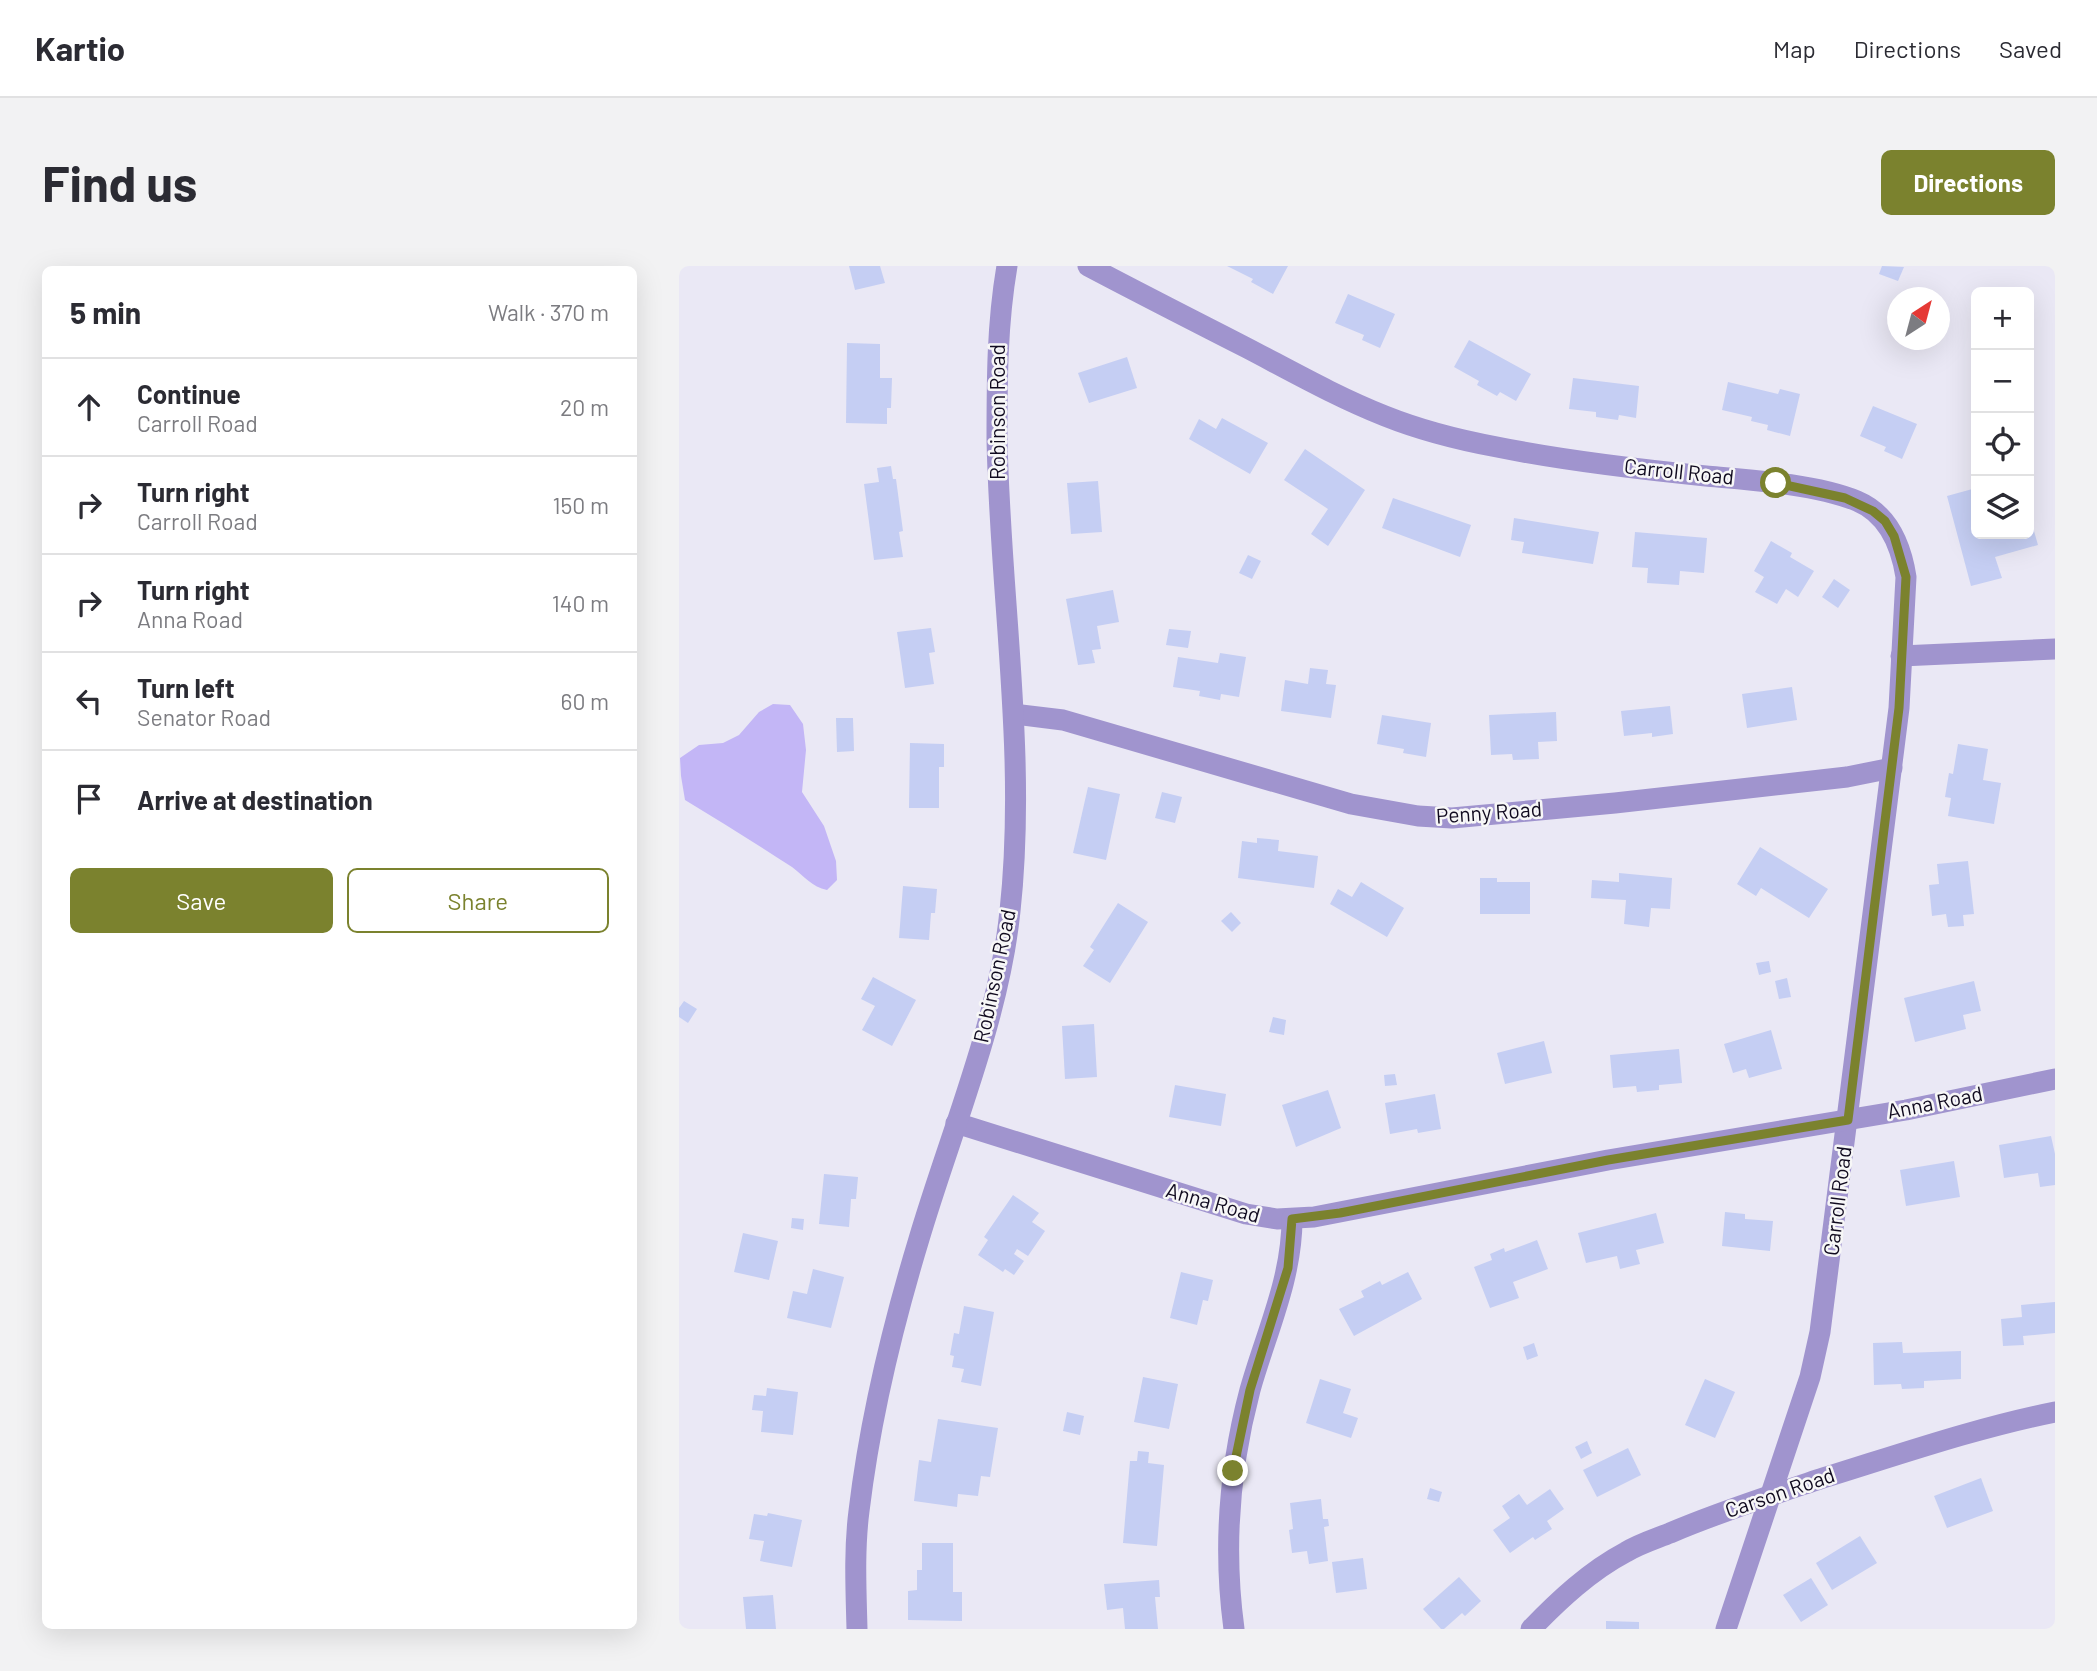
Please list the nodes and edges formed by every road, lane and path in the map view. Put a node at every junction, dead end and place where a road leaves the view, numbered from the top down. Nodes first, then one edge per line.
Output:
1 (1007, 266) edge
2 (1088, 266) edge
3 (2055, 649) edge
4 (1901, 656) junction
5 (1014, 714) junction
6 (1892, 768) junction
7 (2055, 1079) edge
8 (1848, 1120) junction
9 (956, 1124) junction
10 (1292, 1219) junction
11 (2055, 1412) edge
12 (1772, 1495) junction
13 (857, 1629) edge
14 (1234, 1629) edge
15 (1531, 1629) edge
16 (1726, 1629) edge

1 - 5 street, Robinson Road
2 - 4 street, Carroll Road
3 - 4 street
4 - 6 street, Carroll Road
5 - 6 street, Penny Road
5 - 9 street, Robinson Road
6 - 8 street, Carroll Road
7 - 8 street, Anna Road
8 - 10 street, Anna Road
8 - 12 street, Carroll Road
9 - 10 street, Anna Road
9 - 13 street, Robinson Road
10 - 14 street
11 - 12 street, Carson Road
12 - 15 street, Carson Road
12 - 16 street, Carroll Road

